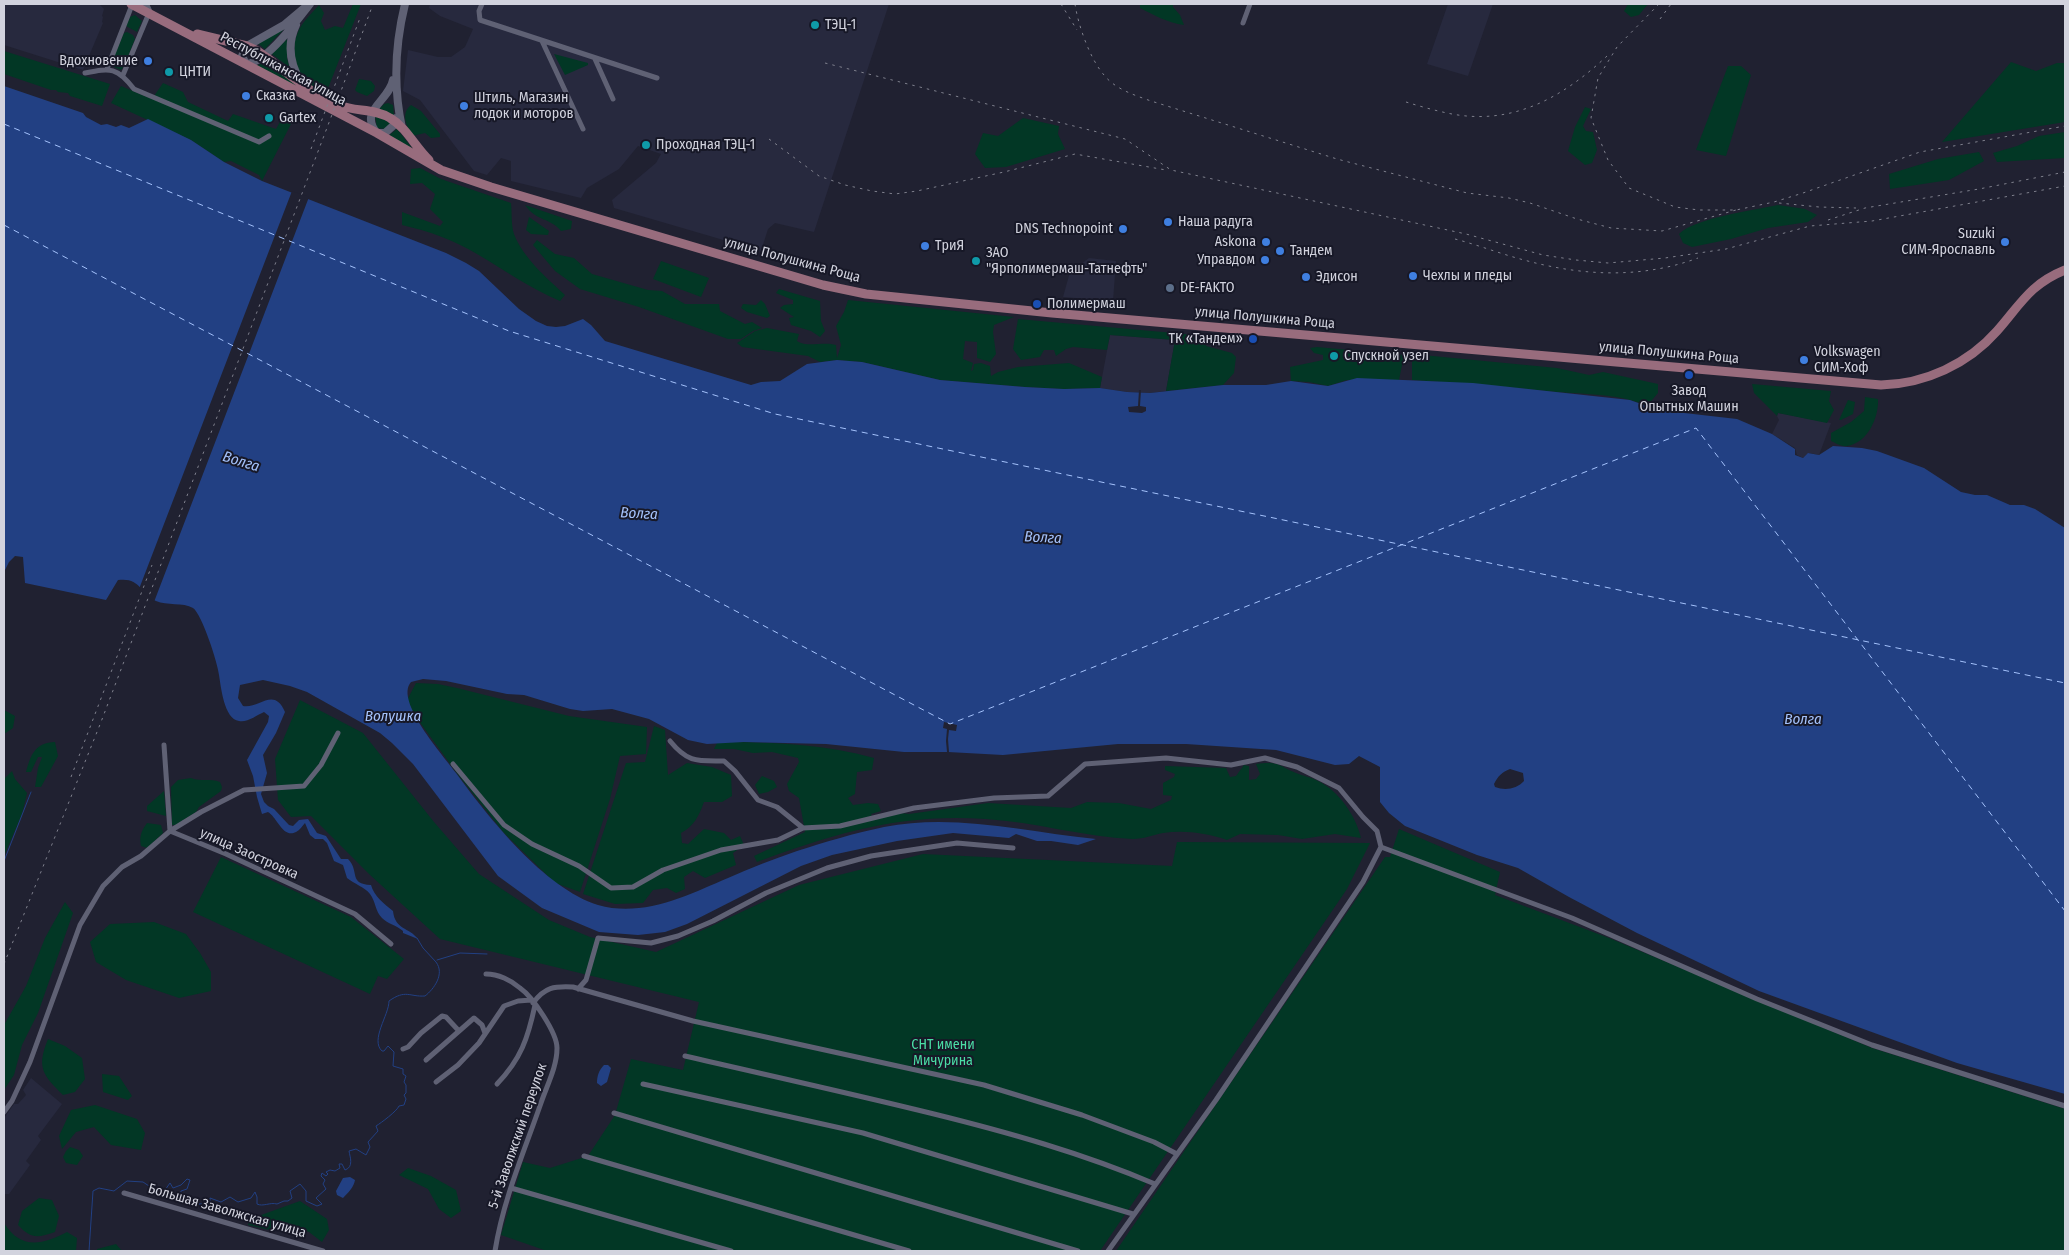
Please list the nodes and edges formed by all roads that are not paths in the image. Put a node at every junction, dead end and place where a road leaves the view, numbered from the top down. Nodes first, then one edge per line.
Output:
1 (131, 4) edge
2 (145, 4) edge
3 (310, 4) edge
4 (405, 4) edge
5 (482, 4) edge
6 (1250, 4) edge
7 (149, 13) junction
8 (303, 13) junction
9 (1243, 23) dead end
10 (178, 27) junction
11 (542, 41) junction
12 (250, 44) junction
13 (264, 55) junction
14 (595, 59) junction
15 (246, 64) junction
16 (396, 68) junction
17 (107, 69) junction
18 (84, 73) dead end
19 (123, 75) junction
20 (657, 78) dead end
21 (304, 86) junction
22 (613, 100) dead end
23 (372, 110) junction
24 (399, 125) junction
25 (583, 129) dead end
26 (377, 133) junction
27 (269, 136) dead end
28 (441, 170) junction
29 (2065, 270) edge
30 (338, 732) dead end
31 (670, 740) dead end
32 (164, 745) dead end
33 (453, 764) dead end
34 (803, 828) junction
35 (170, 831) junction
36 (1381, 847) junction
37 (1012, 848) dead end
38 (390, 944) dead end
39 (486, 974) dead end
40 (578, 989) junction
41 (533, 1003) junction
42 (459, 1031) junction
43 (485, 1032) junction
44 (402, 1049) dead end
45 (686, 1056) dead end
46 (426, 1060) dead end
47 (436, 1082) dead end
48 (497, 1084) dead end
49 (643, 1084) dead end
50 (2065, 1106) edge
51 (4, 1112) edge
52 (614, 1113) dead end
53 (1176, 1154) junction
54 (584, 1156) dead end
55 (1155, 1184) junction
56 (511, 1188) junction
57 (124, 1193) dead end
58 (1133, 1214) junction
59 (323, 1251) edge
60 (495, 1251) edge
61 (731, 1251) edge
62 (909, 1251) edge
63 (1078, 1251) edge
64 (1108, 1251) edge

1 - 7 main road, Республиканская улица
1 - 17 street
2 - 7 main road
3 - 8 main road
3 - 12 main road
4 - 16 main road, улица Полушкина Роща
5 - 11 street
6 - 9 street
7 - 10 main road, Республиканская улица
7 - 19 street
8 - 13 main road
8 - 21 main road
10 - 12 main road, Республиканская улица
10 - 15 main road, Республиканская улица
11 - 14 street
11 - 25 street
12 - 13 main road, Республиканская улица
12 - 15 main road
13 - 15 main road
13 - 21 main road, Республиканская улица
14 - 20 street
14 - 22 street
15 - 26 main road, Республиканская улица
16 - 23 main road, улица Полушкина Роща
16 - 24 main road, улица Полушкина Роща
17 - 18 street
17 - 19 street
19 - 27 street
21 - 23 main road, Республиканская улица
23 - 24 main road, Республиканская улица
23 - 26 main road
24 - 26 main road
24 - 28 main road, улица Полушкина Роща
26 - 28 main road, улица Полушкина Роща
28 - 29 main road, улица Полушкина Роща
30 - 35 street
31 - 34 street
32 - 35 street
33 - 34 street
34 - 36 street
35 - 38 street, улица Заостровка
35 - 51 street
36 - 50 street
36 - 53 street
37 - 40 street
39 - 41 street, 5-й Заволжский переулок
40 - 41 street
40 - 53 street
41 - 43 street
41 - 48 street
41 - 56 street, 5-й Заволжский переулок
42 - 43 street
42 - 44 street
42 - 46 street
43 - 47 street
45 - 55 street
49 - 58 street
52 - 63 street
53 - 55 street
54 - 62 street
55 - 58 street
56 - 60 street, 5-й Заволжский переулок
56 - 61 street
57 - 59 street, Большая Заволжская улица
58 - 64 street

